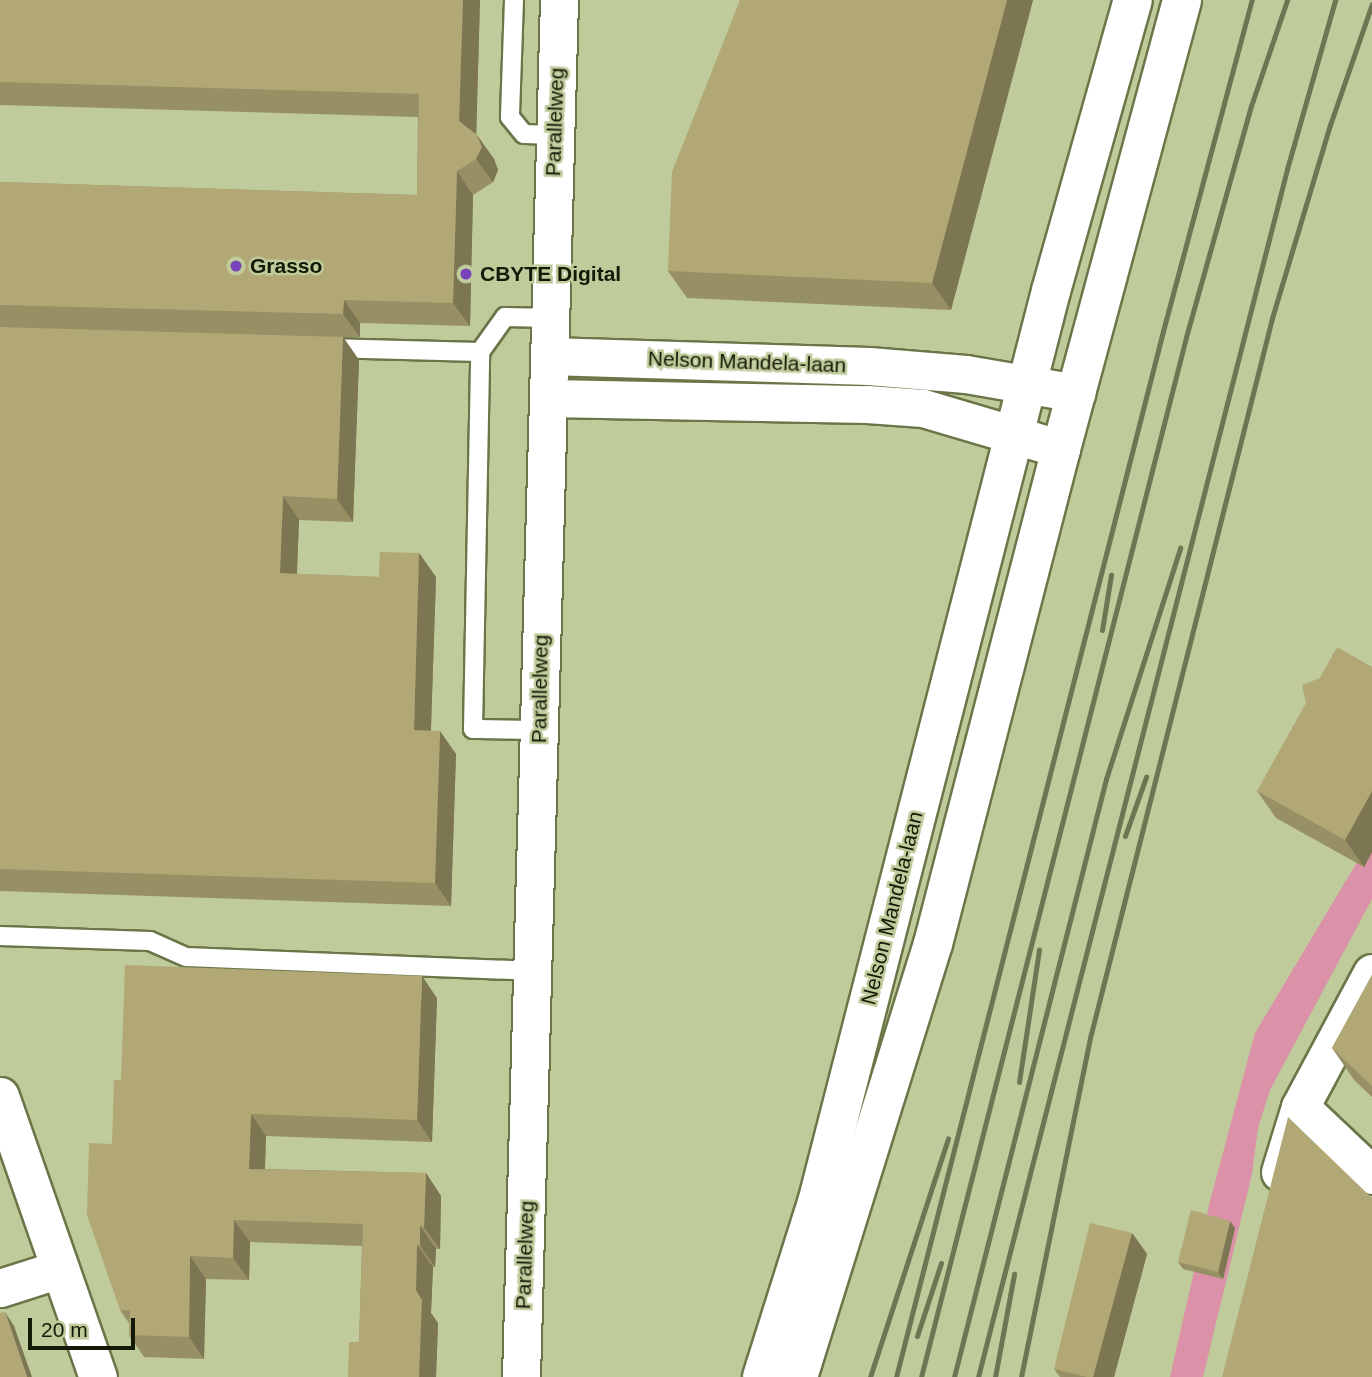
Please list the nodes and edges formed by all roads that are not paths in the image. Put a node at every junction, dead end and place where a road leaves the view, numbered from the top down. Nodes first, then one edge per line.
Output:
1 (514, 0) edge
2 (559, 0) edge
3 (1133, 0) edge
4 (1182, 0) edge
5 (555, 135) junction
6 (550, 318) junction
7 (302, 347) edge
8 (480, 352) junction
9 (549, 356) junction
10 (1028, 382) junction
11 (1076, 393) junction
12 (548, 398) junction
13 (1013, 436) junction
14 (1061, 449) junction
15 (539, 730) junction
16 (0, 936) edge
17 (534, 971) junction
18 (1372, 973) edge
19 (0, 1096) edge
20 (1300, 1107) junction
21 (1372, 1175) edge
22 (1271, 1200) edge
23 (60, 1269) junction
24 (0, 1288) edge
25 (98, 1377) edge
26 (521, 1377) edge
27 (762, 1377) edge
28 (798, 1377) edge

1 - 5 lane
2 - 5 street, Parallelweg
3 - 10 main road, Nelson Mandela-laan
4 - 11 main road
5 - 6 street, Parallelweg
6 - 8 lane
6 - 9 street, Parallelweg
7 - 8 lane
8 - 15 lane
9 - 10 street, Nelson Mandela-laan
9 - 12 street, Parallelweg
10 - 11 street, Nelson Mandela-laan
10 - 13 main road, Nelson Mandela-laan
11 - 14 main road
12 - 13 street, Nelson Mandela-laan
12 - 15 street, Parallelweg
13 - 14 street, Nelson Mandela-laan
13 - 27 main road, Nelson Mandela-laan
14 - 28 main road
15 - 17 street, Parallelweg
16 - 17 lane
17 - 26 street, Parallelweg
18 - 20 street
19 - 23 street
20 - 21 street
20 - 22 street
23 - 24 street
23 - 25 street

